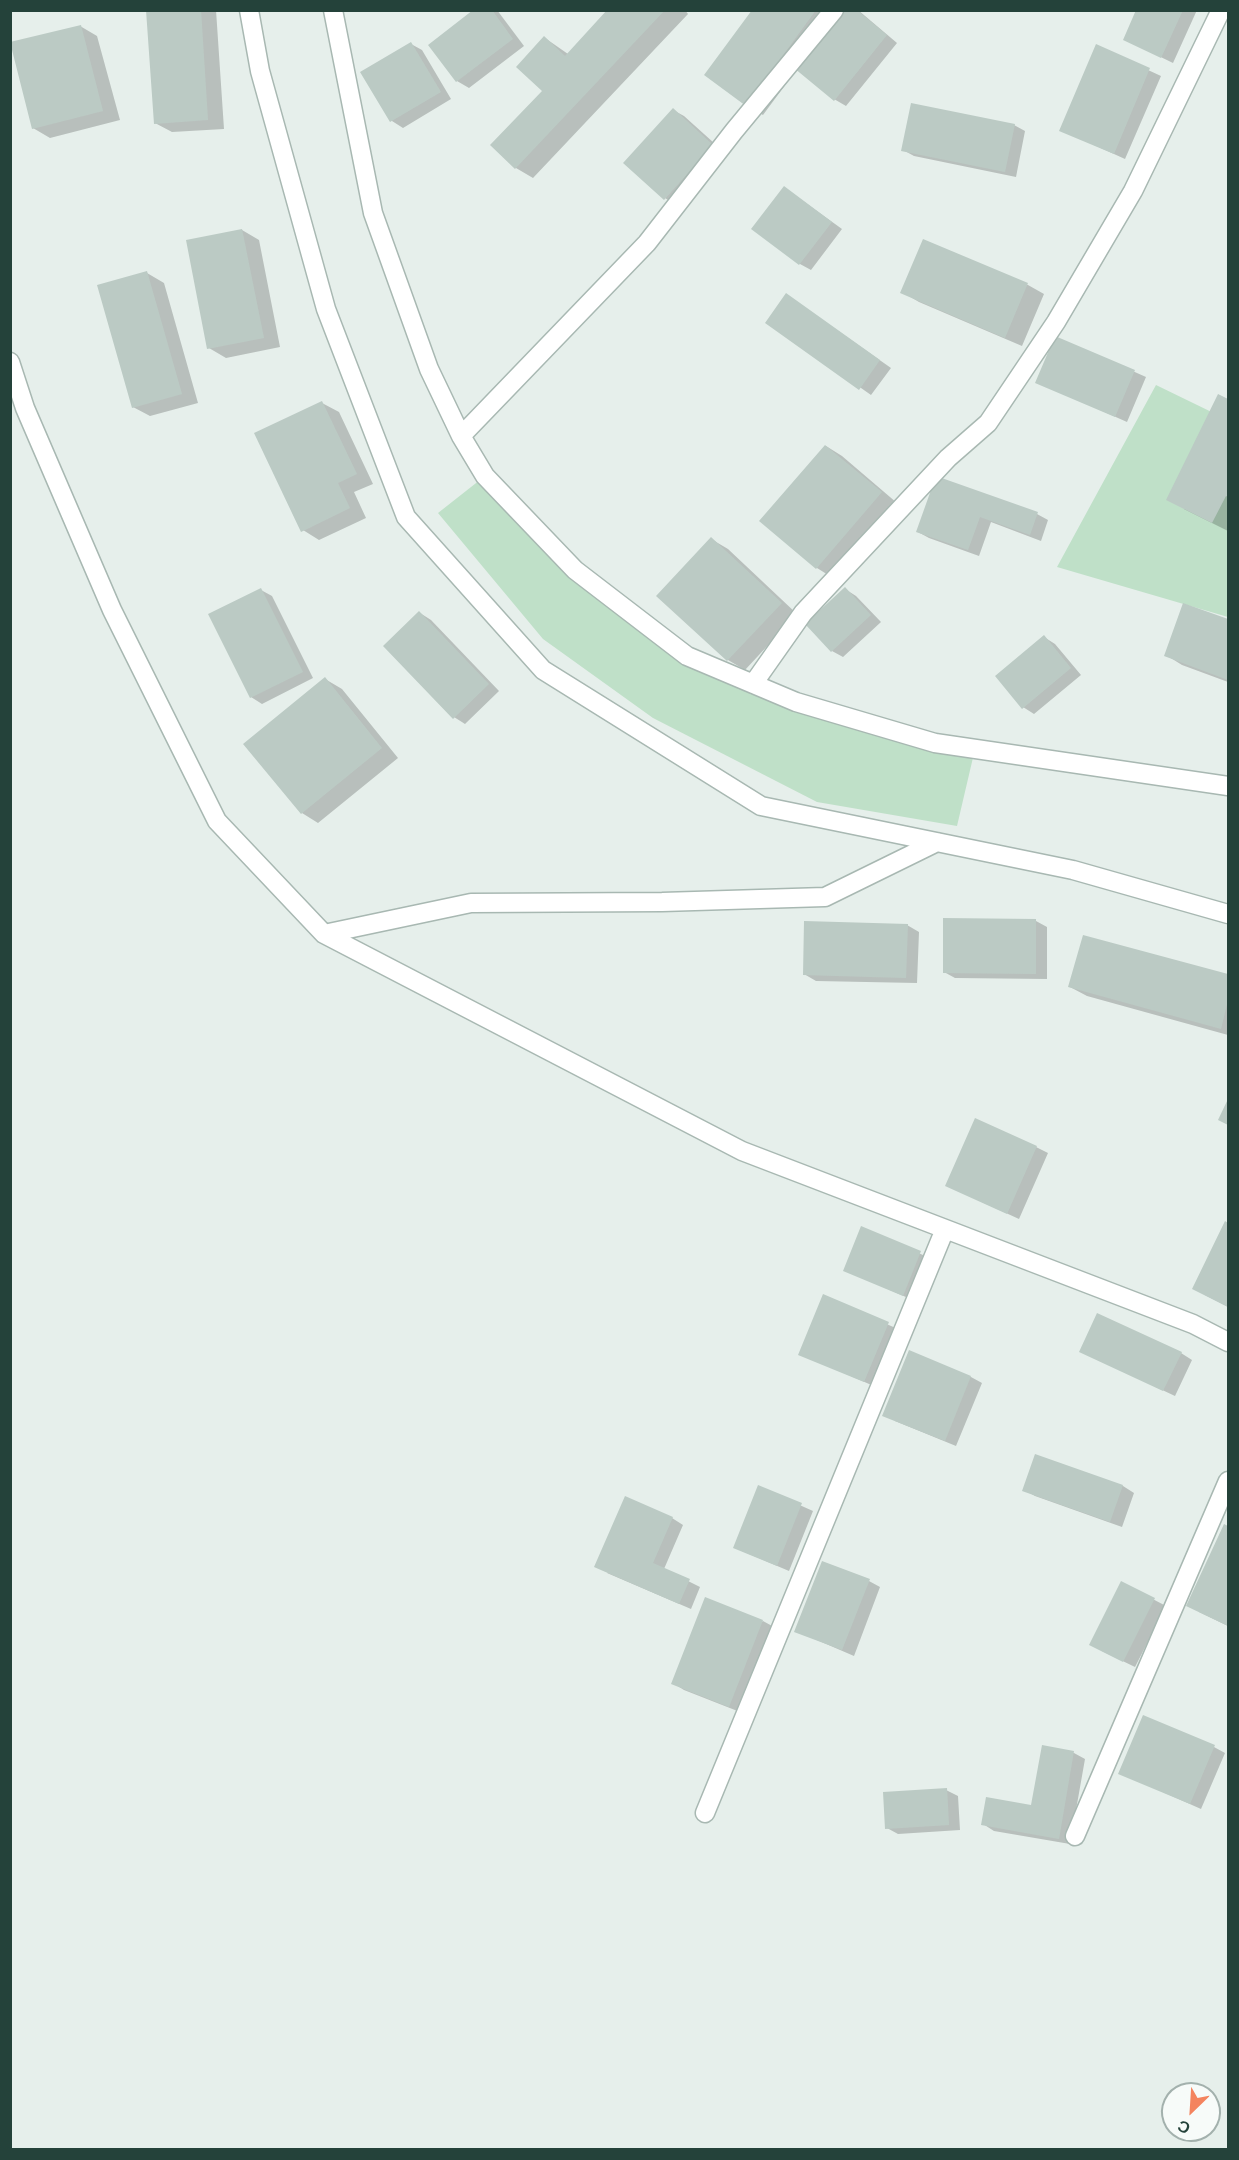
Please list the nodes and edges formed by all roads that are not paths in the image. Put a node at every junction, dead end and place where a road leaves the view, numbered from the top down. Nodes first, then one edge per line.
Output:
1 (249, 10) edge
2 (333, 10) edge
3 (834, 10) edge
4 (1221, 10) edge
5 (10, 362) edge
6 (461, 436) junction
7 (753, 684) junction
8 (1228, 786) edge
9 (937, 842) junction
10 (1228, 914) edge
11 (324, 934) junction
12 (945, 1229) junction
13 (1228, 1342) edge
14 (1228, 1481) edge
15 (705, 1813) dead end
16 (1075, 1836) dead end

1 - 9 street
2 - 6 street
3 - 6 street
4 - 7 street
5 - 11 street
6 - 7 street
7 - 8 street
9 - 10 street
9 - 11 street
11 - 12 street
12 - 13 street
12 - 15 street
14 - 16 street

